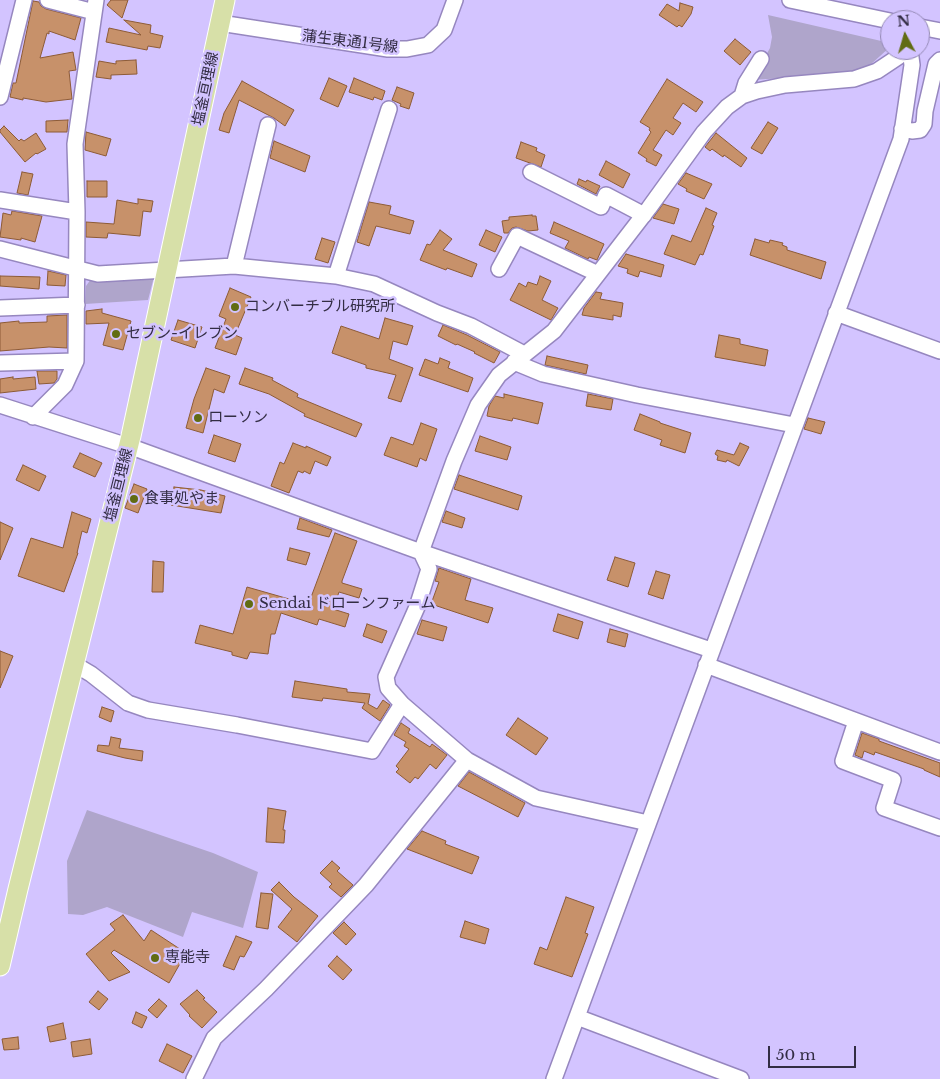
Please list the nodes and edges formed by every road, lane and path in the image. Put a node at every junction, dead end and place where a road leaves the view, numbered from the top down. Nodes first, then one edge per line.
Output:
1 (24, 0) edge
2 (48, 0) edge
3 (225, 0) edge
4 (455, 0) edge
5 (790, 0) edge
6 (95, 6) edge
7 (880, 19) edge
8 (220, 23) junction
9 (761, 59) dead end
10 (894, 60) edge
11 (911, 60) edge
12 (940, 60) edge
13 (742, 96) junction
14 (0, 97) edge
15 (389, 108) dead end
16 (268, 125) dead end
17 (902, 129) junction
18 (531, 172) dead end
19 (0, 200) edge
20 (77, 212) junction
21 (644, 215) junction
22 (0, 249) edge
23 (234, 266) junction
24 (76, 268) junction
25 (499, 269) dead end
26 (167, 271) junction
27 (598, 274) junction
28 (336, 276) junction
29 (77, 304) junction
30 (0, 308) edge
31 (836, 313) junction
32 (940, 351) edge
33 (519, 358) junction
34 (76, 361) junction
35 (0, 363) edge
36 (0, 405) edge
37 (33, 417) junction
38 (794, 425) junction
39 (128, 447) junction
40 (421, 552) junction
41 (711, 650) junction
42 (74, 664) junction
43 (706, 665) junction
44 (402, 704) junction
45 (856, 721) junction
46 (940, 752) edge
47 (466, 760) junction
48 (648, 823) junction
49 (940, 828) edge
50 (1, 958) edge
51 (577, 1017) junction
52 (194, 1079) edge
53 (554, 1079) edge
54 (741, 1079) edge

1 - 14 street
2 - 6 street
3 - 8 main road, 塩釜亘理線
4 - 8 street, 蒲生東通1号線
5 - 7 street
6 - 20 street
8 - 26 main road, 塩釜亘理線
9 - 13 street
10 - 13 street
11 - 17 street
12 - 17 street
13 - 21 street
15 - 28 street
16 - 23 street
17 - 31 street
18 - 21 street
19 - 20 street
20 - 24 street
21 - 27 street
22 - 24 street
23 - 26 street
23 - 28 street
24 - 26 street
24 - 29 street
25 - 27 street
26 - 39 main road, 塩釜亘理線
27 - 33 street
28 - 33 street
29 - 30 street
29 - 34 street
31 - 32 street
31 - 38 street
33 - 38 street
33 - 40 street
34 - 35 street
34 - 37 street
36 - 37 street
37 - 39 street
38 - 41 street
39 - 40 street
39 - 42 main road, 塩釜亘理線
40 - 41 street
40 - 44 street
41 - 43 street
42 - 44 street
42 - 50 main road, 塩釜亘理線
43 - 45 street
43 - 48 street
44 - 47 street
45 - 46 street
45 - 49 street
47 - 48 street
47 - 52 street
48 - 51 street
51 - 53 street
51 - 54 street

